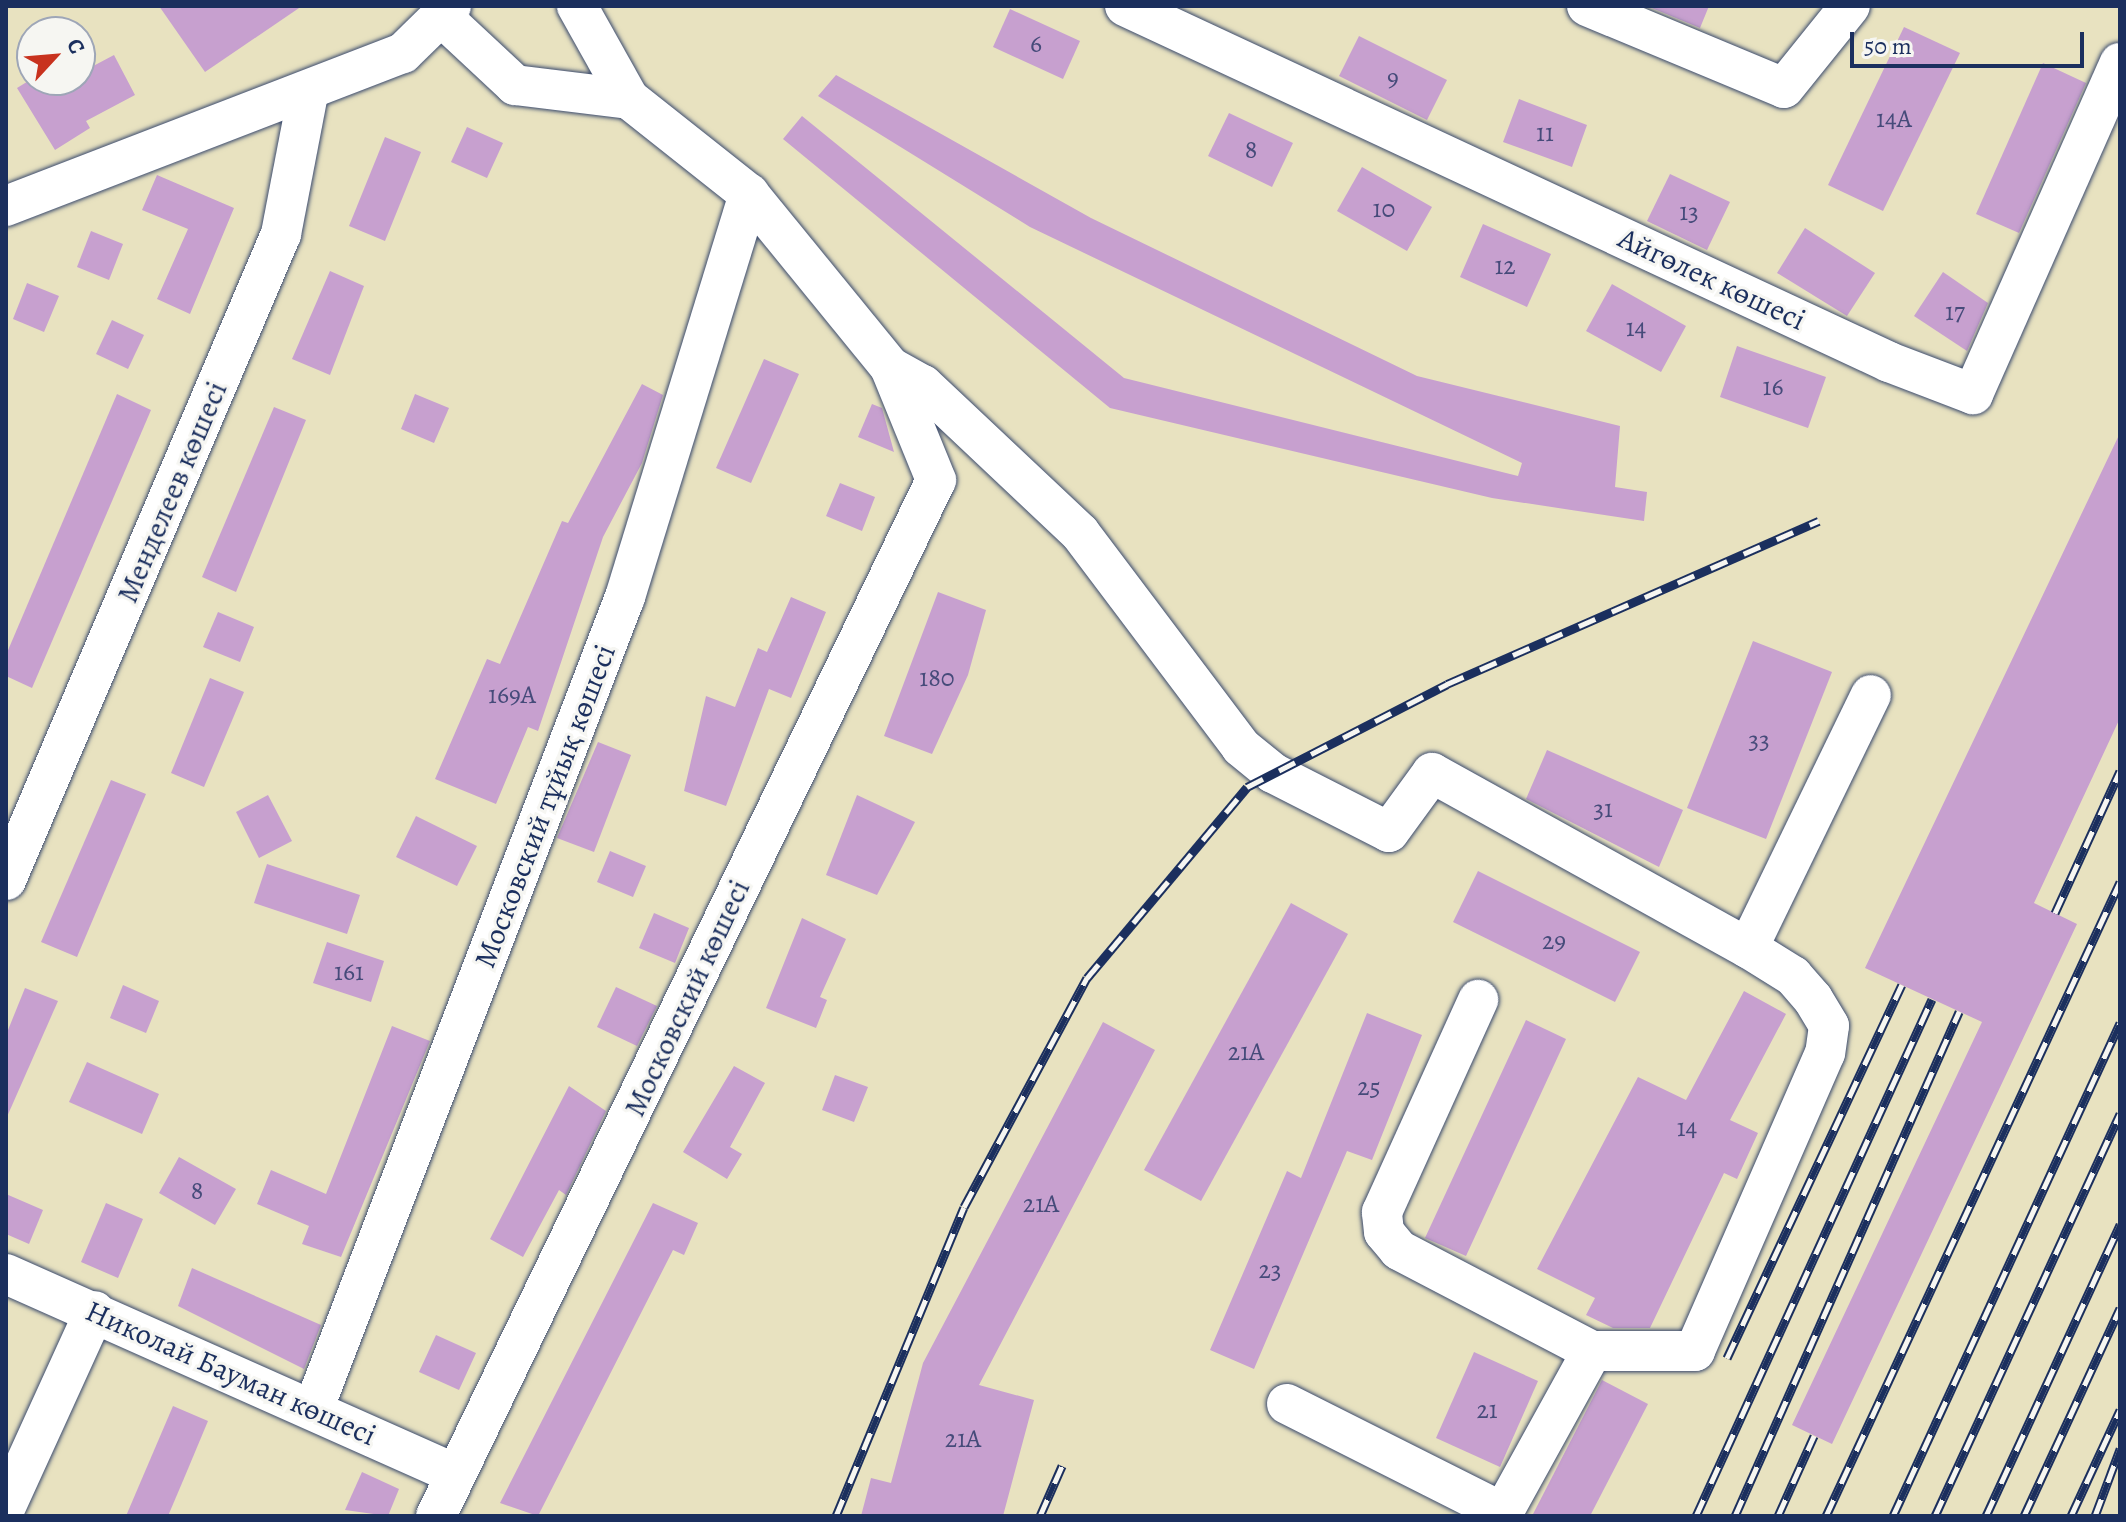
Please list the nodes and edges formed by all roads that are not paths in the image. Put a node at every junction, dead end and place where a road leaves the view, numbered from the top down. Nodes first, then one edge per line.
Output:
1 (577, 6) edge
2 (1125, 6) edge
3 (1587, 6) edge
4 (1850, 6) edge
5 (446, 12) edge
6 (2120, 63) edge
7 (308, 94) junction
8 (629, 99) junction
9 (749, 194) junction
10 (6, 206) edge
11 (890, 367) junction
12 (1871, 695) dead end
13 (6, 880) edge
14 (1748, 948) junction
15 (1478, 1000) dead end
16 (6, 1274) edge
17 (95, 1311) junction
18 (1592, 1351) junction
19 (1287, 1404) dead end
20 (313, 1410) junction
21 (456, 1474) junction
22 (6, 1506) edge
23 (1502, 1514) edge
24 (436, 1516) edge

1 - 8 street
2 - 6 street, Айгөлек көшесі
3 - 4 street
5 - 7 street
5 - 8 street
7 - 10 street
7 - 13 street, Менделеев көшесі
8 - 9 street
9 - 11 street
9 - 20 street, Московский тұйық көшесі
11 - 14 street
11 - 21 street, Московский көшесі
12 - 14 street
14 - 18 street
15 - 18 street
16 - 17 street, Николай Бауман көшесі
17 - 20 street, Николай Бауман көшесі
17 - 22 street
18 - 23 street
19 - 23 street
20 - 21 street, Николай Бауман көшесі
21 - 24 street, Московский көшесі

